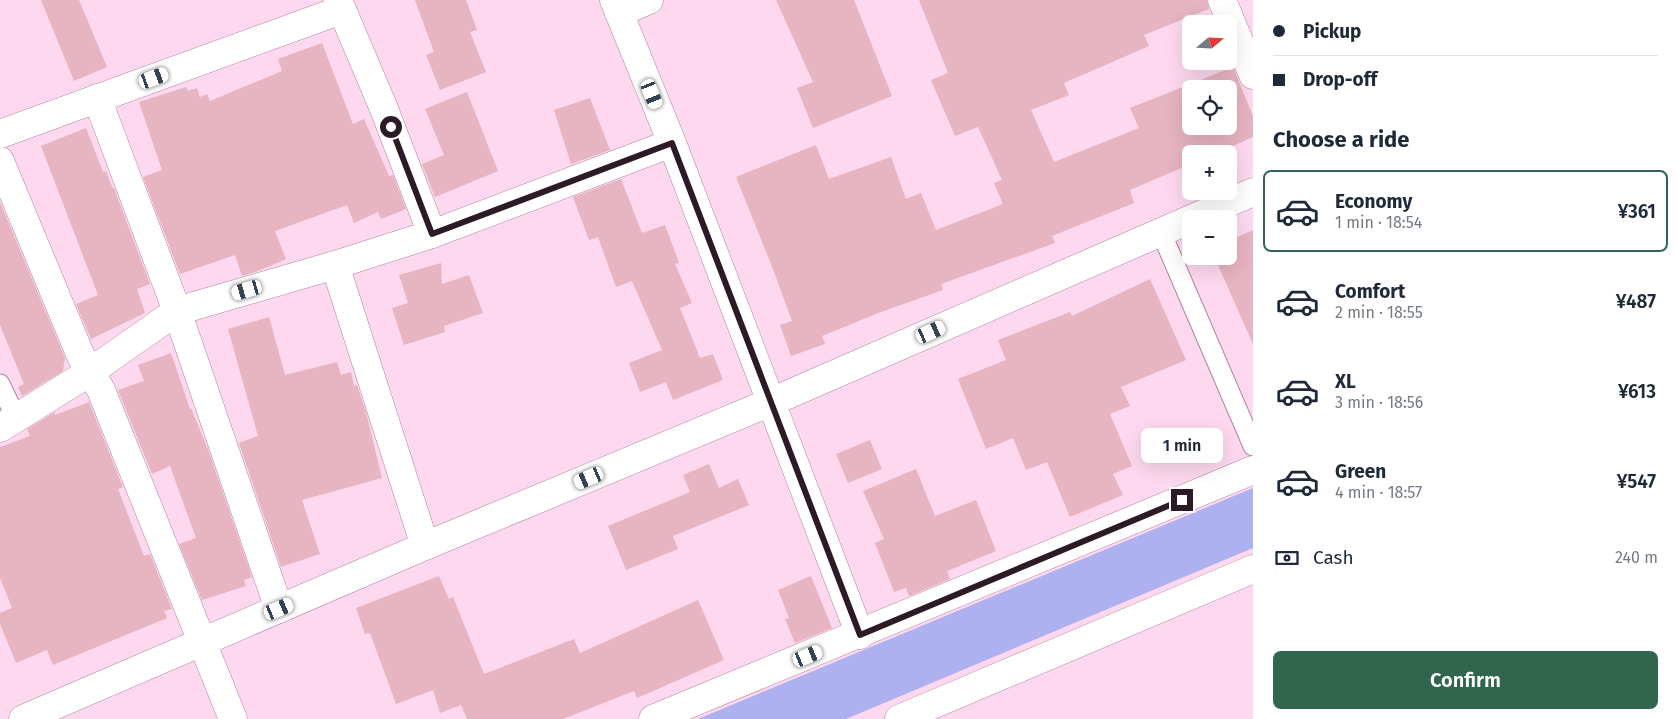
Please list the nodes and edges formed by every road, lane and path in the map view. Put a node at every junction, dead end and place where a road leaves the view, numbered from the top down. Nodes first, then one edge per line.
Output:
1 (649, 0) edge
2 (1222, 0) edge
3 (339, 5) edge
4 (617, 6) edge
5 (1253, 75) edge
6 (97, 98) junction
7 (0, 134) edge
8 (672, 143) junction
9 (0, 161) edge
10 (1253, 192) edge
11 (1161, 232) junction
12 (432, 234) junction
13 (335, 265) junction
14 (177, 311) junction
15 (90, 372) junction
16 (0, 384) edge
17 (771, 402) junction
18 (8, 423) edge
19 (1253, 446) edge
20 (1253, 470) edge
21 (425, 546) junction
22 (1253, 569) edge
23 (279, 609) junction
24 (860, 635) junction
25 (202, 643) junction
26 (23, 719) edge
27 (233, 719) edge
28 (653, 719) edge
29 (899, 719) edge

1 - 4 street
2 - 5 street
3 - 6 street
3 - 12 street
4 - 8 street
6 - 7 street
6 - 14 street
8 - 12 street
8 - 17 street
9 - 15 street
10 - 11 street
11 - 17 street
11 - 19 lane
12 - 13 street
13 - 14 street
13 - 21 street
14 - 15 street
14 - 23 street
15 - 18 street
15 - 25 street
16 - 18 lane
17 - 21 street
17 - 24 street
20 - 24 street
21 - 23 street
22 - 29 street
23 - 25 street
24 - 28 street
25 - 26 street
25 - 27 street

